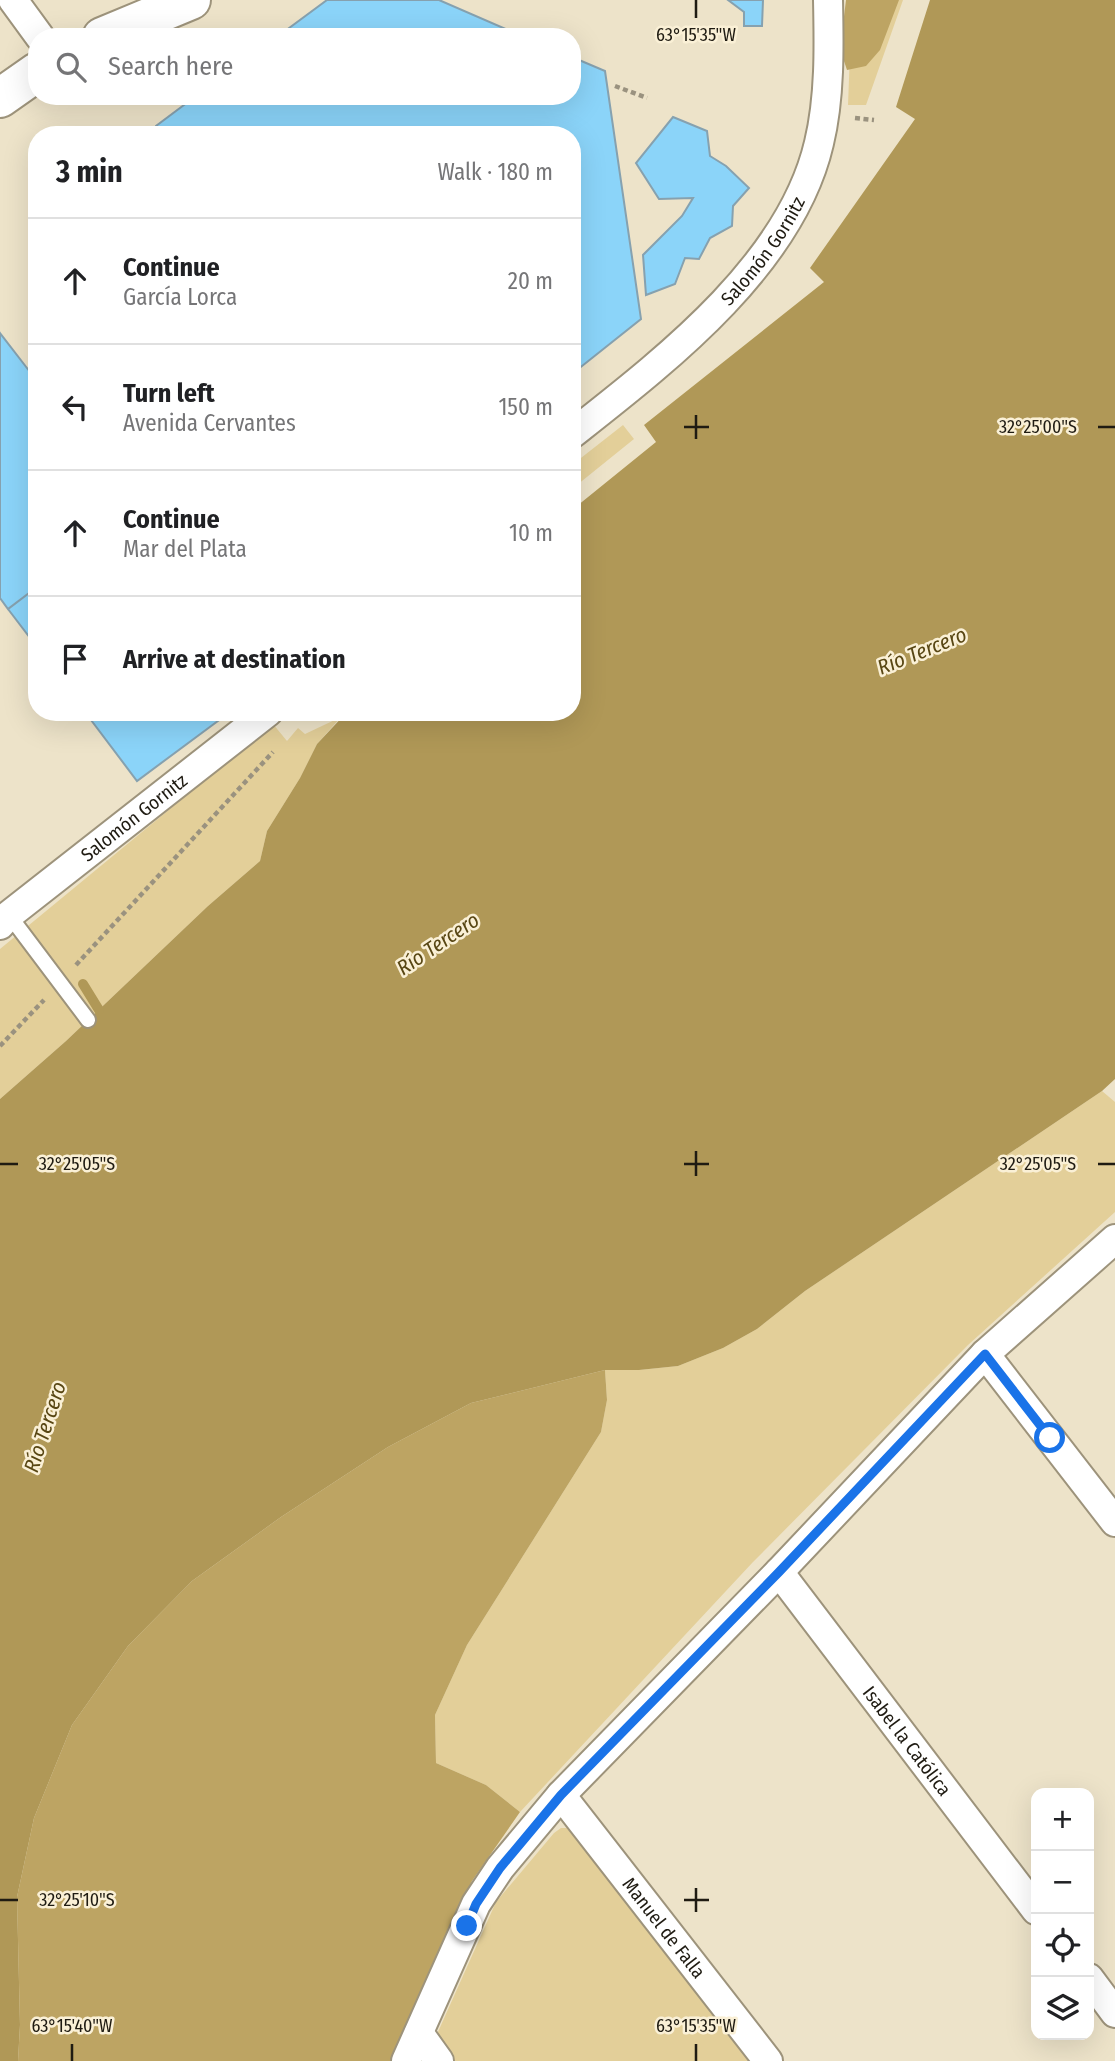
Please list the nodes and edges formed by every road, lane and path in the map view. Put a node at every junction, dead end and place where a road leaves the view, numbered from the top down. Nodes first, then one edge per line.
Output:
1 (13, 0) edge
2 (191, 0) edge
3 (828, 0) edge
4 (33, 28) edge
5 (124, 28) edge
6 (28, 79) edge
7 (615, 86) dead end
8 (0, 99) edge
9 (647, 99) dead end
10 (581, 426) edge
11 (256, 721) edge
12 (273, 752) dead end
13 (3, 914) edge
14 (60, 982) junction
15 (88, 1020) dead end
16 (0, 1046) edge
17 (1115, 1239) edge
18 (985, 1354) junction
19 (1115, 1522) edge
20 (779, 1572) junction
21 (561, 1795) junction
22 (1031, 1902) edge
23 (1094, 1986) edge
24 (1115, 2013) edge
25 (419, 2033) junction
26 (406, 2061) edge
27 (439, 2061) edge
28 (768, 2061) edge

1 - 4 street
2 - 5 main road
3 - 10 street, Salomón Gornitz
6 - 8 main road
7 - 9 path
11 - 13 street, Salomón Gornitz
12 - 14 path
13 - 14 lane
14 - 15 lane
14 - 16 path
17 - 18 street
18 - 19 street
18 - 20 street
20 - 21 street
20 - 22 street, Isabel la Católica
21 - 25 street
21 - 28 street, Manuel de Falla
23 - 24 street
25 - 26 street
25 - 27 street

